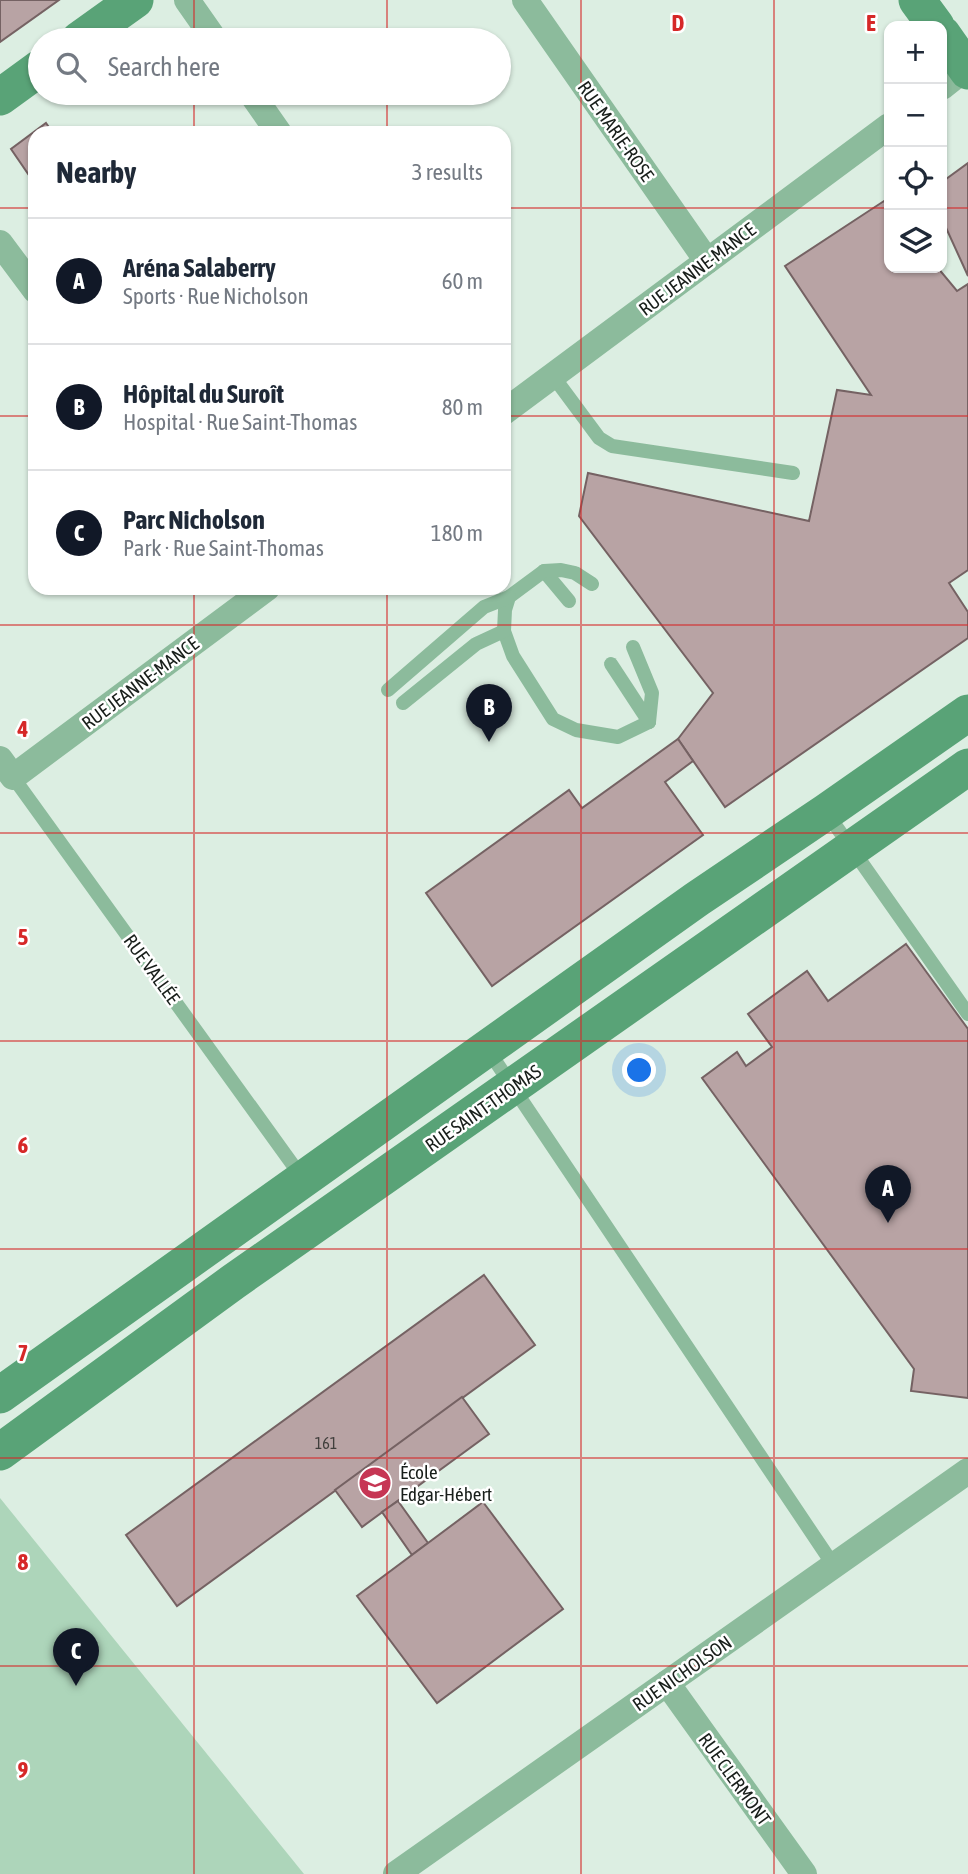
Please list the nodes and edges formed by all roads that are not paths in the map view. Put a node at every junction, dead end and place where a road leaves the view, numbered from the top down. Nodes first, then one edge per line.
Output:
1 (135, 0) edge
2 (187, 0) edge
3 (525, 0) edge
4 (917, 0) edge
5 (932, 21) edge
6 (96, 28) edge
7 (207, 28) edge
8 (947, 46) edge
9 (959, 75) edge
10 (28, 77) edge
11 (0, 97) edge
12 (259, 105) edge
13 (274, 126) edge
14 (884, 130) edge
15 (0, 243) edge
16 (707, 261) junction
17 (28, 281) edge
18 (553, 376) junction
19 (511, 407) edge
20 (793, 473) dead end
21 (544, 571) junction
22 (592, 584) dead end
23 (255, 595) edge
24 (509, 597) junction
25 (569, 601) dead end
26 (504, 631) junction
27 (634, 647) dead end
28 (611, 664) dead end
29 (388, 690) dead end
30 (402, 703) dead end
31 (968, 713) edge
32 (649, 722) junction
33 (968, 767) edge
34 (7, 768) edge
35 (826, 812) junction
36 (851, 849) junction
37 (968, 1014) edge
38 (487, 1049) junction
39 (513, 1087) junction
40 (304, 1180) junction
41 (0, 1395) edge
42 (0, 1452) edge
43 (968, 1471) edge
44 (834, 1566) junction
45 (667, 1684) junction
46 (396, 1874) edge
47 (804, 1874) edge

1 - 6 street
2 - 7 street
3 - 16 street, RUE MARIE-ROSE
4 - 5 street
8 - 9 street
10 - 11 street
12 - 13 street
14 - 16 street, RUE JEANNE-MANCE
15 - 17 street
16 - 18 street, RUE JEANNE-MANCE
18 - 19 street, RUE JEANNE-MANCE
18 - 20 lane
21 - 22 lane
21 - 24 lane
21 - 25 lane
23 - 34 street, RUE JEANNE-MANCE
24 - 26 lane
24 - 29 lane
26 - 30 lane
26 - 32 lane
27 - 32 lane
28 - 32 lane
31 - 35 street
33 - 36 street, RUE SAINT-THOMAS
34 - 40 lane, RUE VALLÉE
35 - 36 lane
35 - 38 street
36 - 37 lane
36 - 39 street, RUE SAINT-THOMAS
38 - 39 lane
38 - 40 street
39 - 42 street, RUE SAINT-THOMAS
39 - 44 lane
40 - 41 street
43 - 44 street, RUE NICHOLSON
44 - 45 street, RUE NICHOLSON
45 - 46 street, RUE NICHOLSON
45 - 47 street, RUE CLERMONT

